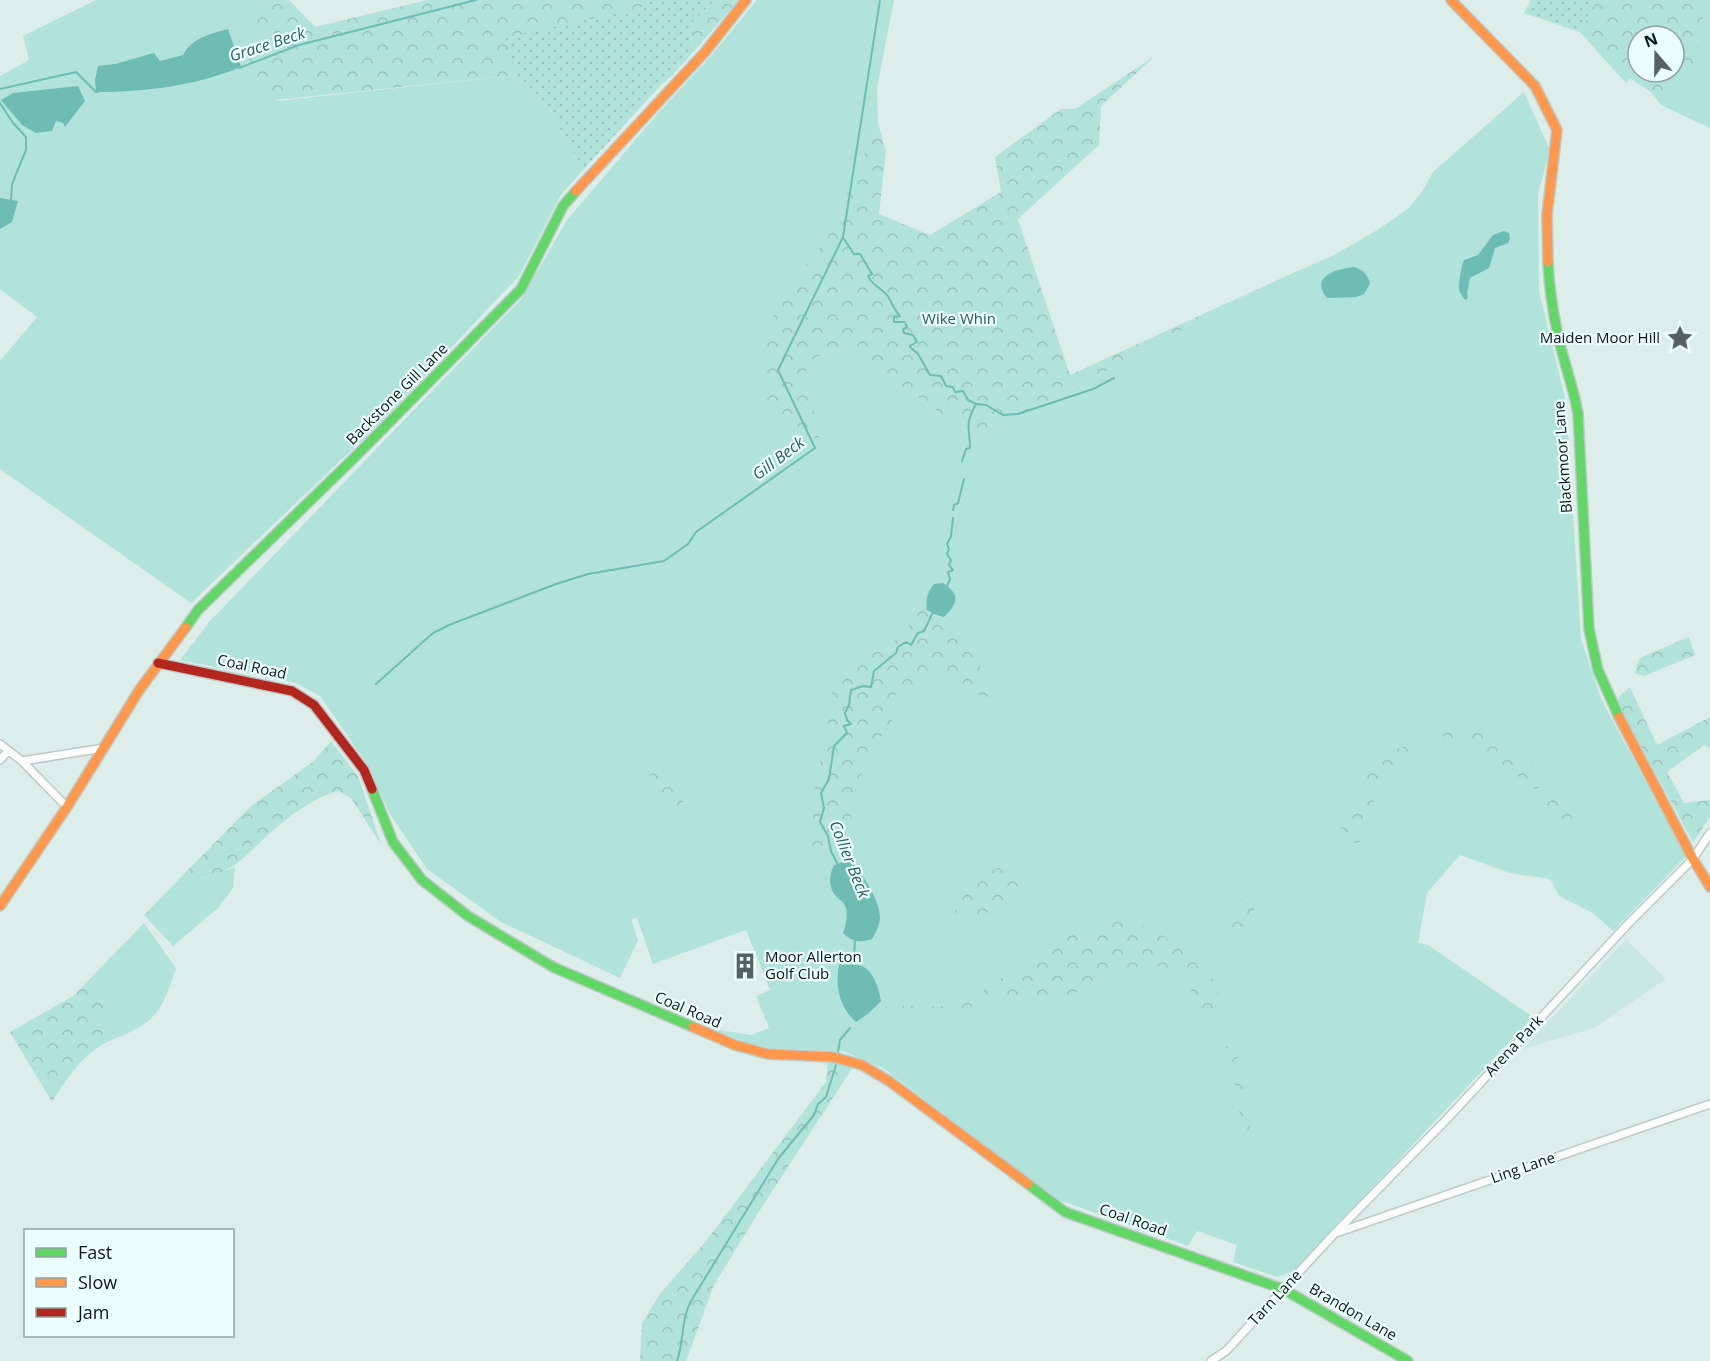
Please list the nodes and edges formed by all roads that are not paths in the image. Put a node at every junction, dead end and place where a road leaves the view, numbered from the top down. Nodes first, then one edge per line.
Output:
1 (746, 0) edge
2 (1451, 0) edge
3 (158, 663) junction
4 (0, 744) edge
5 (104, 748) junction
6 (8, 751) junction
7 (0, 760) edge
8 (22, 760) junction
9 (67, 807) junction
10 (1710, 833) edge
11 (1693, 859) junction
12 (1710, 887) edge
13 (0, 906) edge
14 (1710, 1104) edge
15 (1336, 1232) junction
16 (1283, 1289) junction
17 (1211, 1361) edge
18 (1408, 1361) edge

1 - 3 street, Backstone Gill Lane
2 - 11 street, Blackmoor Lane
3 - 5 street, Backstone Gill Lane
3 - 16 street, Coal Road
4 - 6 street
5 - 8 street
5 - 9 street, Backstone Gill Lane
6 - 7 street
6 - 8 street
8 - 9 street
9 - 13 street, Backstone Gill Lane
10 - 11 street, Arena Park
11 - 12 street, Blackmoor Lane
11 - 15 street, Arena Park
14 - 15 street, Ling Lane
15 - 16 street, Tarn Lane
16 - 17 street, Tarn Lane
16 - 18 street, Brandon Lane

